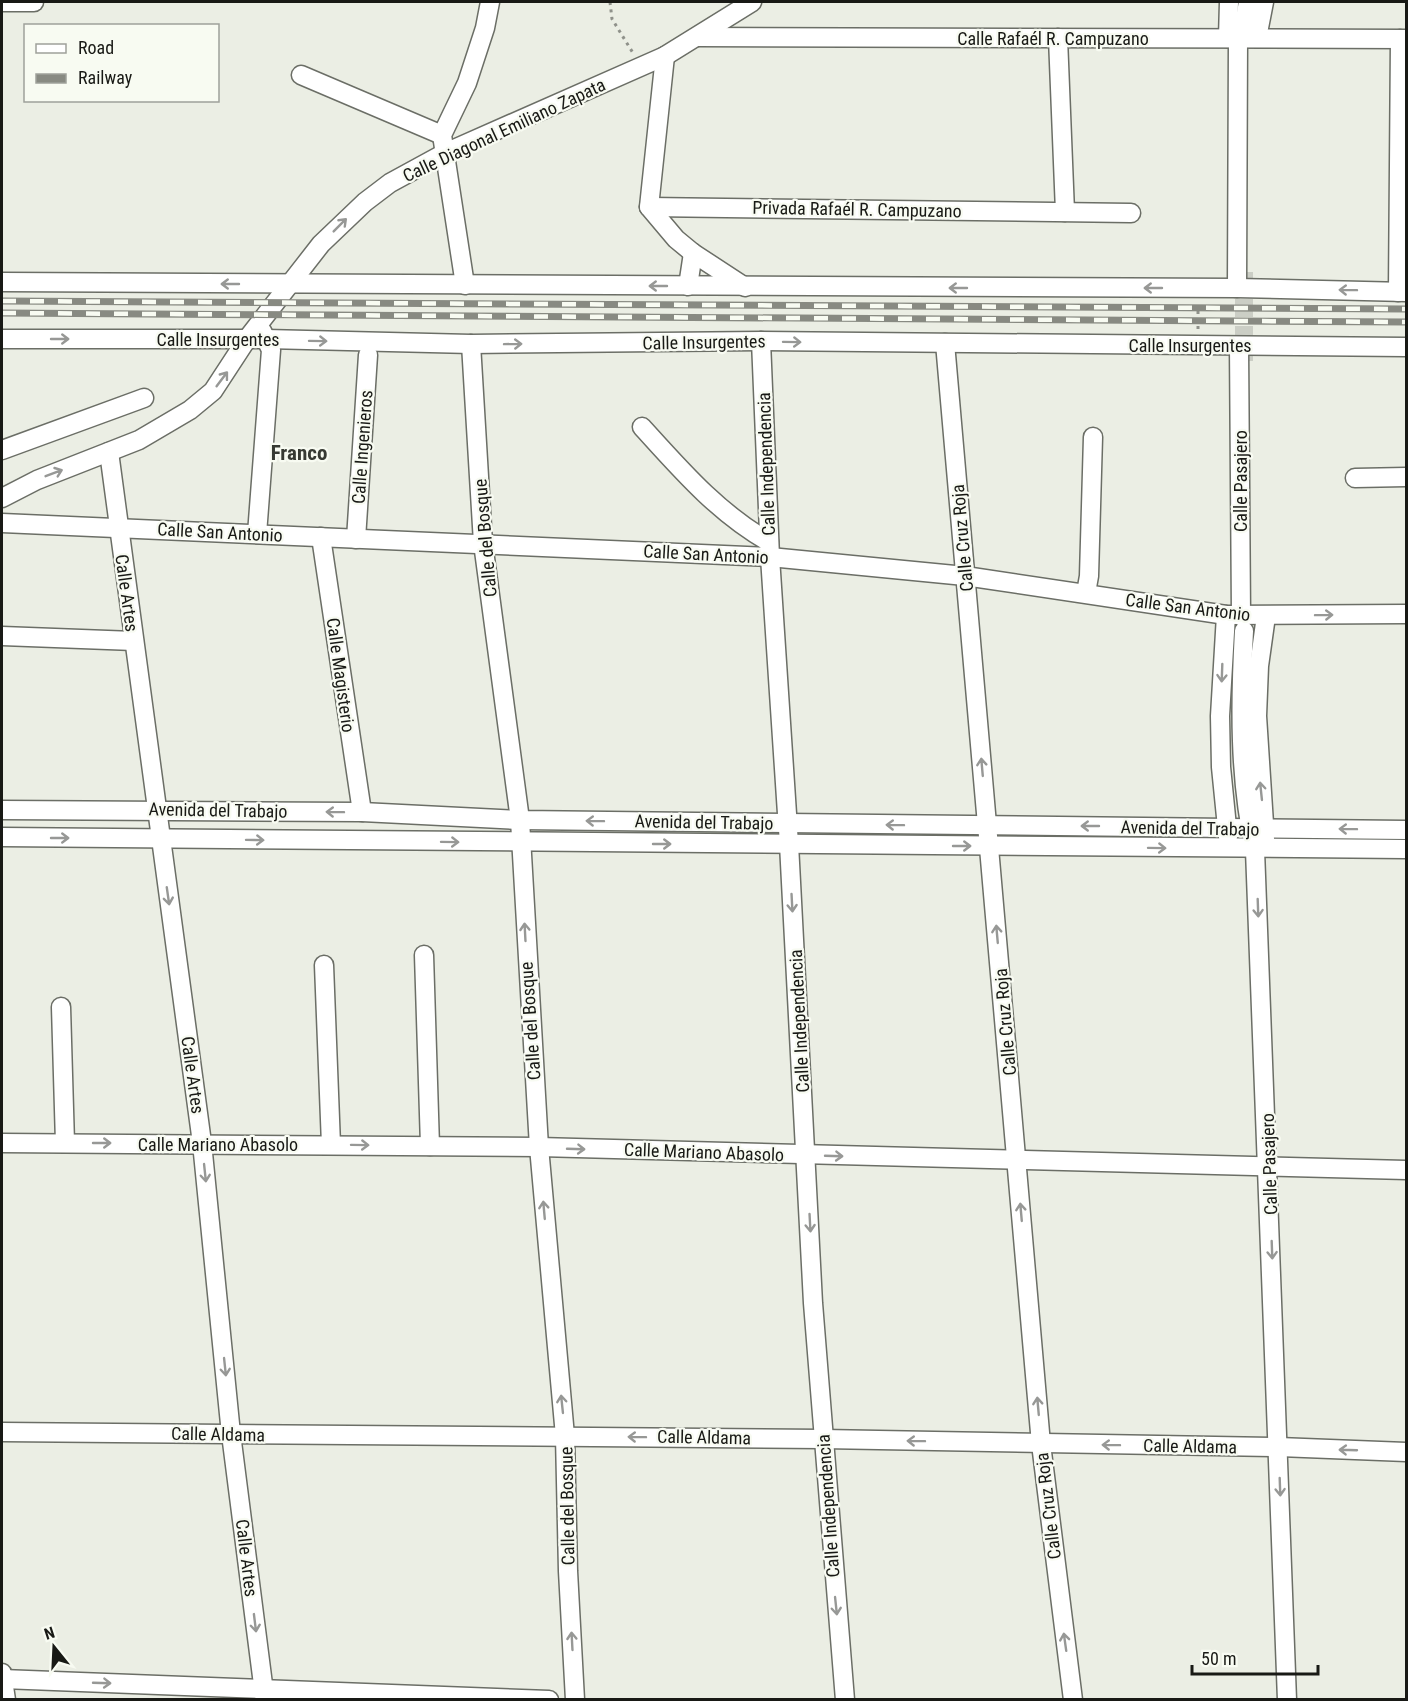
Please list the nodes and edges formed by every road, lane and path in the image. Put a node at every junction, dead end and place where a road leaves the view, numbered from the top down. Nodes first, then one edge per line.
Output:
1 (2, 2) edge
2 (34, 2) edge
3 (490, 2) edge
4 (610, 2) edge
5 (753, 2) edge
6 (1229, 2) edge
7 (1248, 2) edge
8 (1264, 2) edge
9 (1242, 36) junction
10 (699, 37) junction
11 (1058, 38) junction
12 (1403, 39) edge
13 (665, 56) junction
14 (641, 67) junction
15 (301, 75) dead end
16 (443, 144) junction
17 (649, 207) junction
18 (1065, 212) junction
19 (1131, 213) dead end
20 (693, 253) junction
21 (2, 282) edge
22 (288, 285) junction
23 (465, 285) junction
24 (688, 286) junction
25 (745, 287) junction
26 (1237, 288) junction
27 (1402, 292) edge
28 (1198, 299) dead end
29 (266, 338) junction
30 (2, 339) edge
31 (247, 339) junction
32 (761, 341) junction
33 (945, 343) junction
34 (471, 344) junction
35 (1198, 346) junction
36 (1239, 346) junction
37 (1407, 347) edge
38 (368, 355) dead end
39 (144, 398) dead end
40 (642, 427) dead end
41 (1093, 437) dead end
42 (2, 450) edge
43 (109, 452) junction
44 (1407, 477) edge
45 (1355, 478) dead end
46 (2, 498) edge
47 (2, 523) edge
48 (118, 527) junction
49 (257, 534) junction
50 (321, 537) junction
51 (356, 539) junction
52 (483, 543) junction
53 (770, 549) junction
54 (965, 576) junction
55 (1086, 593) junction
56 (1407, 614) edge
57 (1266, 616) junction
58 (1237, 620) junction
59 (2, 636) edge
60 (134, 641) junction
61 (2, 810) edge
62 (157, 810) junction
63 (362, 812) junction
64 (520, 820) junction
65 (788, 823) junction
66 (987, 826) junction
67 (1227, 827) junction
68 (1258, 828) junction
69 (1407, 830) edge
70 (2, 837) edge
71 (160, 838) junction
72 (520, 843) junction
73 (789, 844) junction
74 (989, 846) junction
75 (1229, 849) junction
76 (1407, 849) edge
77 (1260, 850) junction
78 (424, 955) dead end
79 (324, 965) dead end
80 (61, 1007) dead end
81 (2, 1143) edge
82 (65, 1143) junction
83 (202, 1143) junction
84 (332, 1145) junction
85 (430, 1146) junction
86 (539, 1148) junction
87 (806, 1155) junction
88 (1017, 1162) junction
89 (1269, 1167) junction
90 (1407, 1170) edge
91 (2, 1431) edge
92 (231, 1434) junction
93 (565, 1436) junction
94 (823, 1438) junction
95 (1041, 1444) junction
96 (1279, 1447) junction
97 (1407, 1452) edge
98 (2, 1677) edge
99 (264, 1694) edge
100 (6, 1700) edge
101 (549, 1700) edge
102 (575, 1700) edge
103 (845, 1700) edge
104 (1073, 1700) edge
105 (1287, 1700) edge

1 - 2 street
3 - 16 street
4 - 14 path
5 - 10 street, Calle Diagonal Emiliano Zapata
6 - 9 street
7 - 9 street
8 - 9 street
9 - 11 street, Calle Rafaél R. Campuzano
9 - 12 street, Calle Rafaél R. Campuzano
9 - 26 street
10 - 11 street, Calle Rafaél R. Campuzano
10 - 13 street, Calle Diagonal Emiliano Zapata
11 - 18 street
12 - 27 street
13 - 14 street, Calle Diagonal Emiliano Zapata
13 - 17 street
14 - 16 street, Calle Diagonal Emiliano Zapata
15 - 16 street
22 -> 16 street, Calle Diagonal Emiliano Zapata
16 - 23 street
17 - 18 street, Privada Rafaél R. Campuzano
17 - 20 street
18 - 19 street, Privada Rafaél R. Campuzano
20 - 24 street
20 - 25 street
22 -> 21 street
22 - 23 street
22 - 29 street, Calle Diagonal Emiliano Zapata
24 -> 23 street
24 - 25 street
26 -> 25 street
27 -> 26 street
28 - 35 path
29 - 31 street, Calle Diagonal Emiliano Zapata
29 -> 34 street, Calle Insurgentes
29 - 49 street
30 -> 31 street, Calle Insurgentes
43 -> 31 street, Calle Diagonal Emiliano Zapata
32 -> 33 street, Calle Insurgentes
34 -> 32 street, Calle Insurgentes
32 - 53 street, Calle Independencia
33 - 35 street, Calle Insurgentes
33 - 54 street, Calle Cruz Roja
34 - 52 street, Calle del Bosque
35 - 36 street, Calle Insurgentes
36 - 37 street, Calle Insurgentes
36 - 58 street, Calle Pasajero
38 - 51 street, Calle Ingenieros
39 - 42 street
40 - 53 street
41 - 55 street
46 -> 43 street, Calle Diagonal Emiliano Zapata
43 - 48 street, Calle Artes
44 - 45 street
47 - 48 street, Calle San Antonio
48 - 49 street, Calle San Antonio
48 - 60 street, Calle Artes
49 - 50 street, Calle San Antonio
50 - 51 street, Calle San Antonio
50 - 63 street, Calle Magisterio
51 - 52 street, Calle San Antonio
52 - 53 street, Calle San Antonio
52 - 64 street, Calle del Bosque
53 - 54 street, Calle San Antonio
53 - 65 street, Calle Independencia
54 - 55 street, Calle San Antonio
66 -> 54 street, Calle Cruz Roja
55 - 58 street, Calle San Antonio
57 -> 56 street, Calle San Antonio
57 - 58 street, Calle San Antonio
68 -> 57 street
58 -> 67 street
58 - 68 street, Calle Pasajero
59 - 60 street
60 - 62 street, Calle Artes
61 - 62 street, Avenida del Trabajo
63 -> 62 street, Avenida del Trabajo
62 - 71 street, Calle Artes
63 - 64 street, Avenida del Trabajo
65 -> 64 street, Avenida del Trabajo
64 - 72 street, Calle del Bosque
66 -> 65 street, Avenida del Trabajo
65 - 73 street, Calle Independencia
67 -> 66 street, Avenida del Trabajo
66 - 74 street, Calle Cruz Roja
67 - 68 street, Avenida del Trabajo
67 - 75 street
69 -> 68 street, Avenida del Trabajo
68 - 77 street, Calle Pasajero
70 -> 71 street, Avenida del Trabajo
71 -> 72 street, Avenida del Trabajo
71 -> 83 street, Calle Artes
72 -> 73 street, Avenida del Trabajo
86 -> 72 street, Calle del Bosque
73 -> 74 street, Avenida del Trabajo
73 -> 87 street, Calle Independencia
74 -> 75 street, Avenida del Trabajo
88 -> 74 street, Calle Cruz Roja
75 - 77 street, Avenida del Trabajo
76 - 77 street, Avenida del Trabajo
77 -> 89 street, Calle Pasajero
78 - 85 street
79 - 84 street
80 - 82 street
81 - 82 street, Calle Mariano Abasolo
82 -> 83 street, Calle Mariano Abasolo
83 - 84 street, Calle Mariano Abasolo
83 -> 92 street, Calle Artes
84 -> 85 street, Calle Mariano Abasolo
85 - 86 street, Calle Mariano Abasolo
86 -> 87 street, Calle Mariano Abasolo
93 -> 86 street, Calle del Bosque
87 -> 88 street, Calle Mariano Abasolo
87 -> 94 street, Calle Independencia
88 - 89 street, Calle Mariano Abasolo
95 -> 88 street, Calle Cruz Roja
89 - 90 street, Calle Mariano Abasolo
89 -> 96 street, Calle Pasajero
91 - 92 street, Calle Aldama
92 - 93 street, Calle Aldama
92 -> 99 street, Calle Artes
94 -> 93 street, Calle Aldama
102 -> 93 street, Calle del Bosque
95 -> 94 street, Calle Aldama
94 -> 103 street, Calle Independencia
96 -> 95 street, Calle Aldama
104 -> 95 street, Calle Cruz Roja
97 -> 96 street, Calle Aldama
96 -> 105 street, Calle Pasajero
98 -> 99 street
98 - 100 street
99 - 101 street

